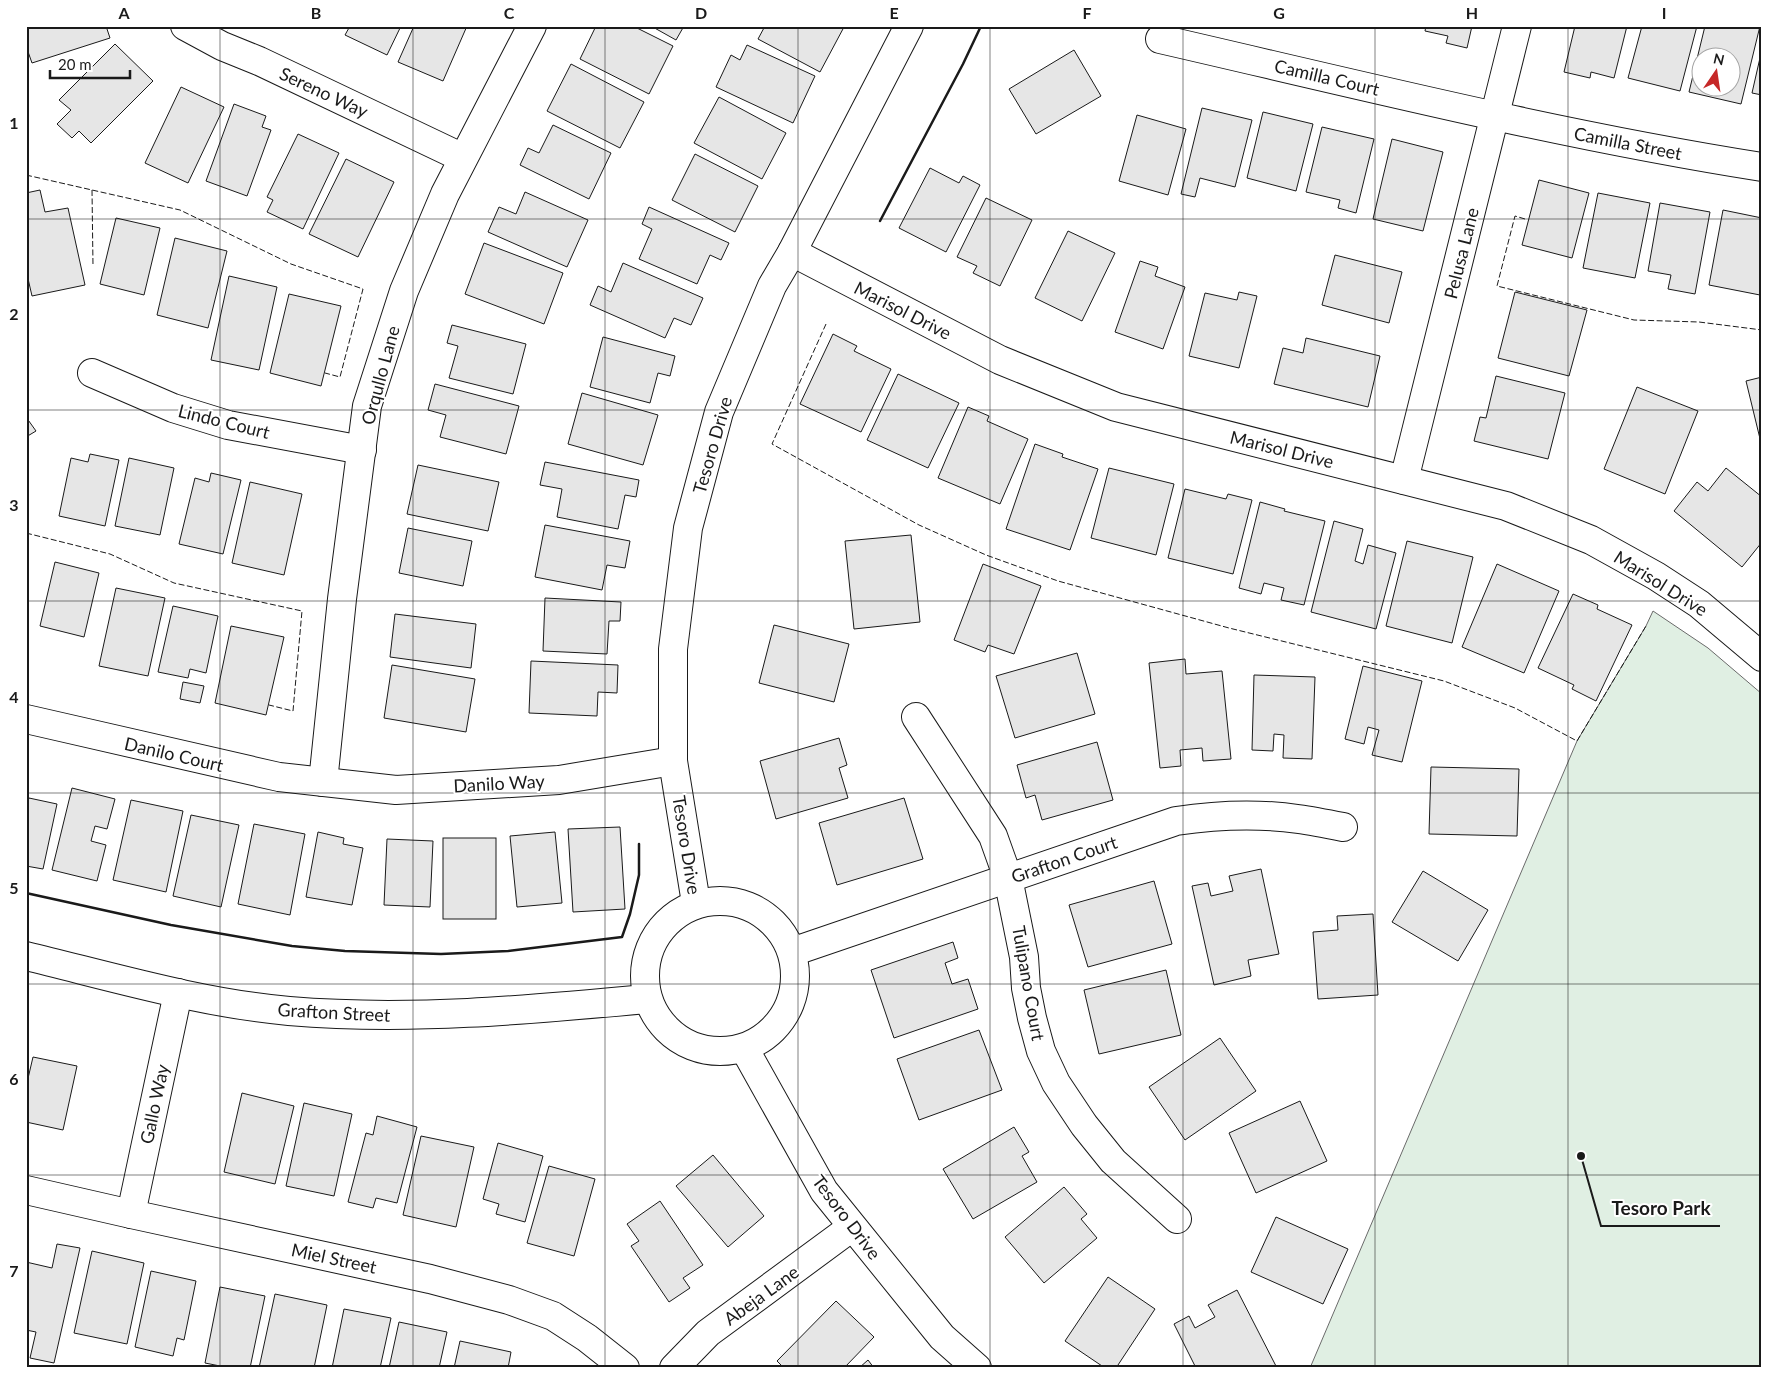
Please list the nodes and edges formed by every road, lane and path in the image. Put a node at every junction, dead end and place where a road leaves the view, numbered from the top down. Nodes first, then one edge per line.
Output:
1 (184, 26) edge
2 (532, 26) edge
3 (909, 26) edge
4 (1517, 26) edge
5 (1160, 39) dead end
6 (1494, 116) junction
7 (463, 158) junction
8 (1762, 167) edge
9 (792, 252) junction
10 (92, 373) dead end
11 (362, 450) junction
12 (1404, 480) junction
13 (1761, 655) edge
14 (916, 717) dead end
15 (26, 719) edge
16 (673, 761) junction
17 (323, 782) junction
18 (1343, 828) dead end
19 (1008, 878) junction
20 (696, 903) junction
21 (792, 952) junction
22 (26, 956) edge
23 (178, 993) junction
24 (647, 999) junction
25 (744, 1048) junction
26 (26, 1190) edge
27 (131, 1214) junction
28 (1177, 1218) dead end
29 (852, 1227) junction
30 (625, 1368) edge
31 (674, 1368) edge
32 (976, 1368) edge

1 - 7 street, Sereno Way
2 - 7 street, Orqullo Lane
3 - 9 street, Tesoro Drive
4 - 6 street, Pelusa Lane
5 - 6 street, Camilla Court
6 - 8 street, Camilla Street
6 - 12 street, Pelusa Lane
7 - 11 street, Orqullo Lane
9 - 12 street, Marisol Drive
9 - 16 street, Tesoro Drive
10 - 11 street, Lindo Court
11 - 17 street, Orqullo Lane
12 - 13 street, Marisol Drive
14 - 19 street, Tulipano Court
15 - 17 street, Danilo Court
16 - 17 street, Danilo Way
16 - 20 street, Tesoro Drive
18 - 19 street, Grafton Court
19 - 21 street, Grafton Court
19 - 28 street, Tulipano Court
20 - 21 street
20 - 24 street
21 - 25 street
22 - 23 street, Grafton Street
23 - 24 street, Grafton Street
23 - 27 street, Gallo Way
24 - 25 street
25 - 29 street, Tesoro Drive
26 - 27 street, Miel Street
27 - 30 street, Miel Street
29 - 31 street, Abeja Lane
29 - 32 street, Tesoro Drive

